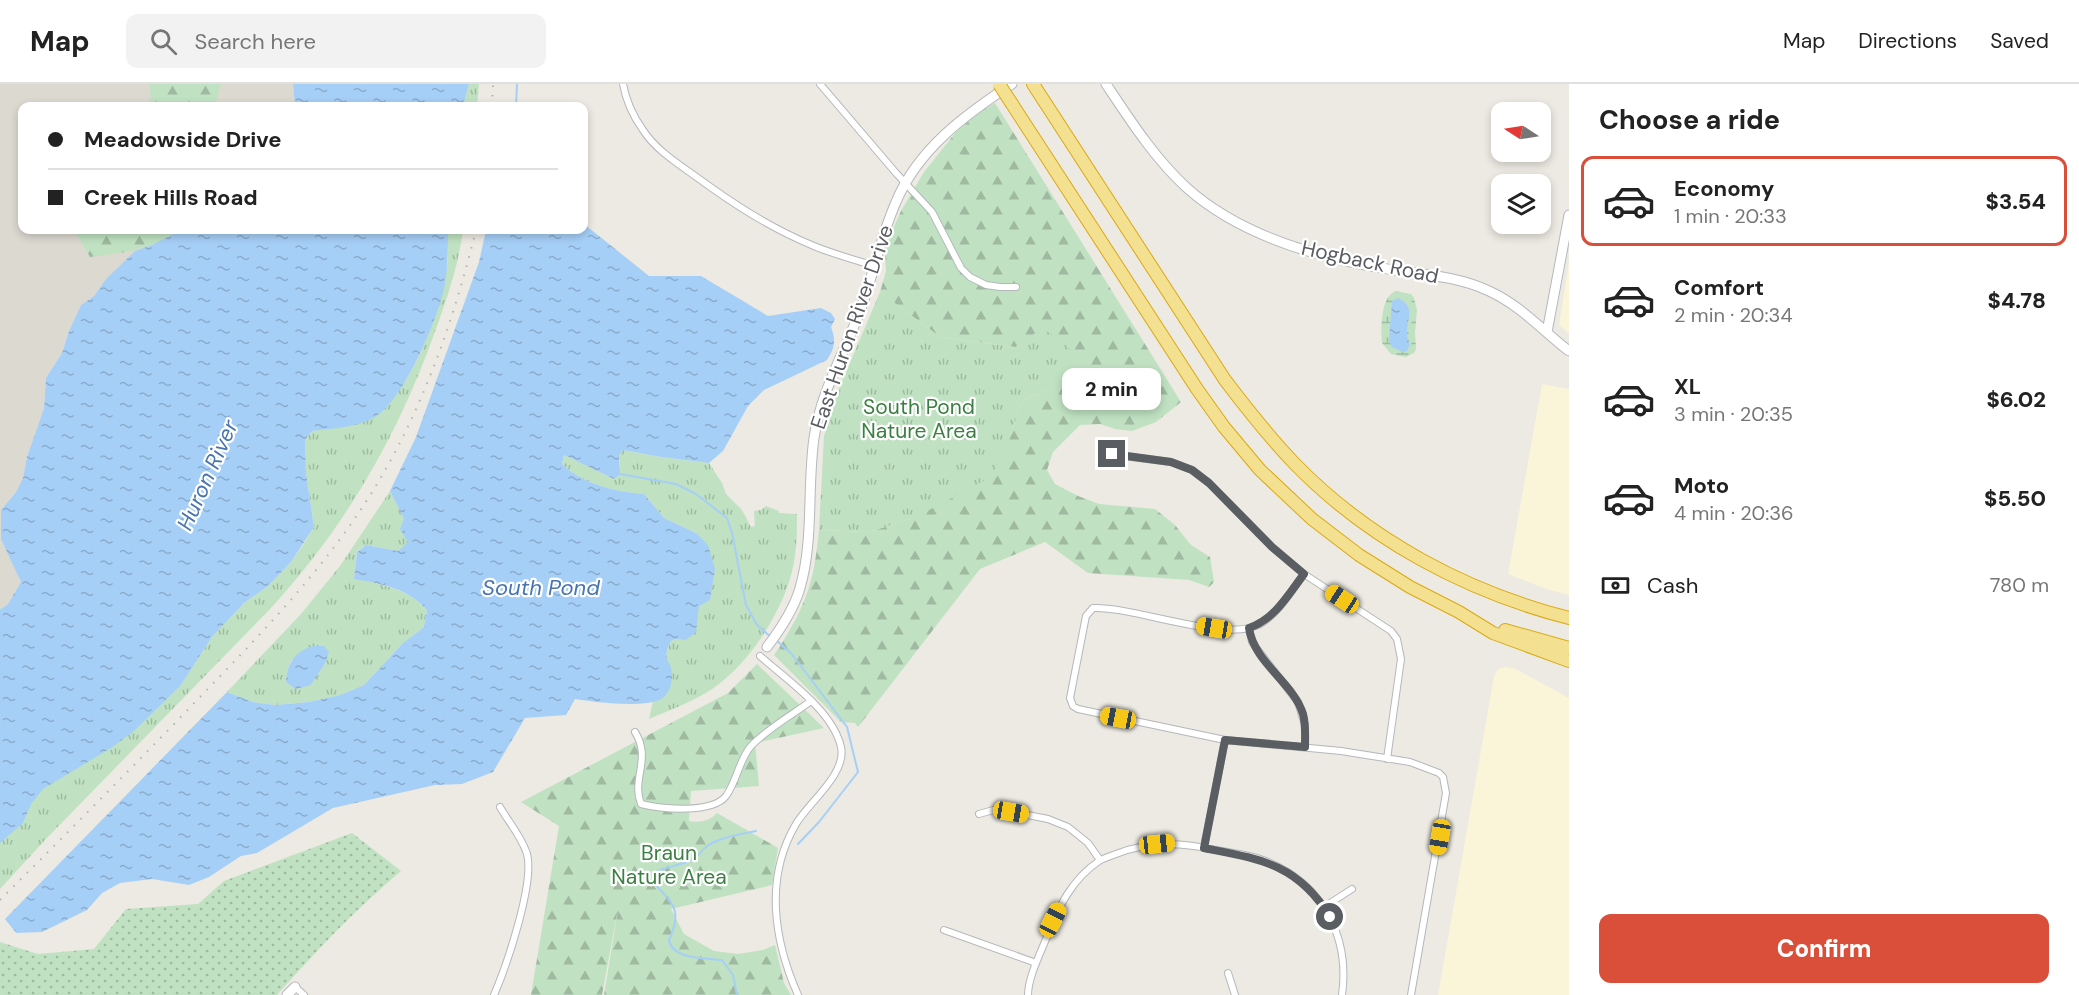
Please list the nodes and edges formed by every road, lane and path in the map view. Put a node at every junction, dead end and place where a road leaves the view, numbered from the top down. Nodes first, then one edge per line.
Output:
1 (623, 84) edge
2 (820, 84) edge
3 (999, 84) edge
4 (1012, 84) edge
5 (1106, 84) edge
6 (1034, 86) edge
7 (906, 184) junction
8 (1569, 215) edge
9 (875, 266) junction
10 (1016, 287) dead end
11 (1547, 332) junction
12 (1569, 351) edge
13 (1099, 453) dead end
14 (1304, 574) junction
15 (1470, 585) junction
16 (1459, 612) junction
17 (1569, 612) edge
18 (1569, 618) edge
19 (1249, 628) junction
20 (767, 647) dead end
21 (1569, 648) edge
22 (760, 656) dead end
23 (1569, 661) edge
24 (811, 701) junction
25 (635, 732) dead end
26 (1225, 740) junction
27 (1305, 747) junction
28 (1388, 759) junction
29 (500, 807) dead end
30 (979, 814) dead end
31 (1204, 848) junction
32 (1100, 860) junction
33 (1352, 889) dead end
34 (1324, 907) junction
35 (944, 930) dead end
36 (1036, 963) junction
37 (1228, 973) dead end
38 (295, 987) joint
39 (287, 995) edge
40 (304, 995) edge
41 (494, 995) edge
42 (798, 995) edge
43 (1028, 995) edge
44 (1235, 995) edge
45 (1342, 995) edge
46 (1411, 995) edge

1 - 9 street
2 - 7 street
3 - 16 highway, bridge
4 - 7 main road, East Huron River Drive
5 - 11 main road, Hogback Road
6 - 15 highway
7 - 9 main road, East Huron River Drive
7 - 10 street
8 - 11 main road
9 - 20 main road, East Huron River Drive
11 - 12 main road, Hogback Road
13 - 14 street
14 - 19 street
14 - 28 street
15 - 17 highway
15 - 18 highway
16 - 21 highway
16 - 23 highway
19 - 26 street
19 - 27 street
22 - 24 street
24 - 25 street
24 - 42 street
26 - 27 street
26 - 31 street
27 - 28 street
28 - 46 street
29 - 41 street
30 - 32 street
31 - 32 street
31 - 34 street
32 - 36 street
33 - 34 street
34 - 45 street
35 - 36 street
36 - 43 street
37 - 44 street
38 - 39 main road
38 - 40 street

